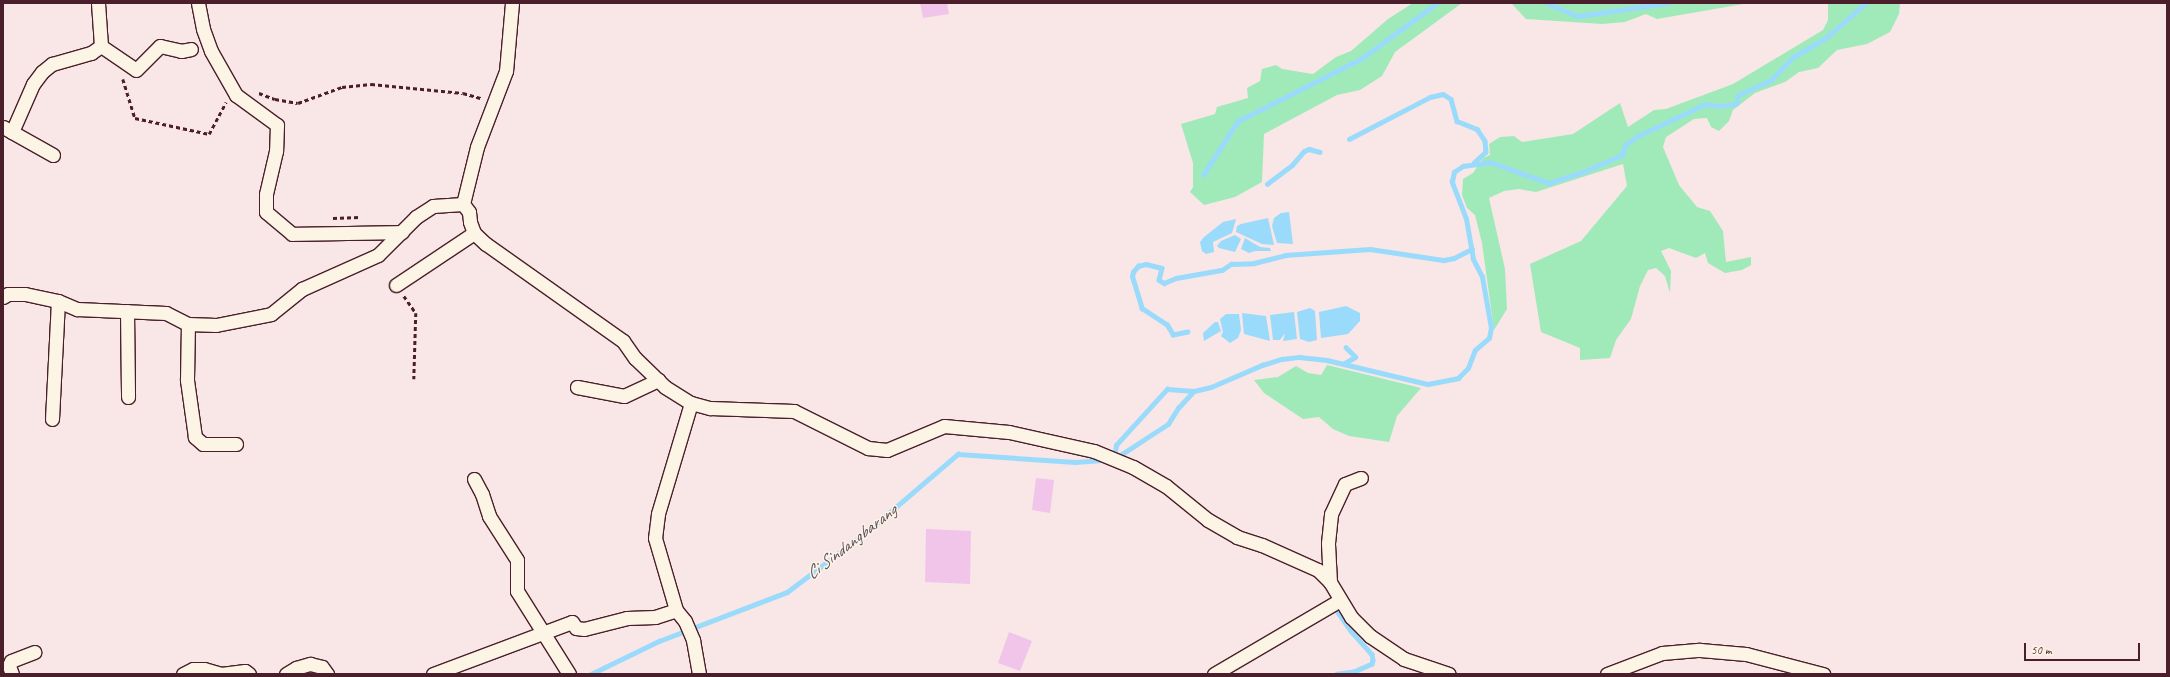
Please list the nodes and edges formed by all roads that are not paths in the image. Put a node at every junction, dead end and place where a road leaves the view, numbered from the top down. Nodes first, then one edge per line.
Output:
1 (98, 3) edge
2 (198, 3) edge
3 (512, 3) edge
4 (100, 46) junction
5 (190, 49) dead end
6 (7, 130) edge
7 (53, 155) dead end
8 (463, 204) junction
9 (402, 232) junction
10 (474, 233) junction
11 (396, 285) road end
12 (3, 297) edge
13 (58, 301) junction
14 (127, 311) junction
15 (188, 324) junction
16 (658, 380) junction
17 (577, 388) dead end
18 (128, 397) dead end
19 (691, 403) junction
20 (52, 419) dead end
21 (236, 444) dead end
22 (1361, 478) dead end
23 (474, 479) dead end
24 (1330, 582) junction
25 (1340, 600) junction
26 (676, 610) junction
27 (544, 632) junction
28 (34, 652) dead end
29 (568, 672) edge
30 (12, 674) edge
31 (183, 674) edge
32 (249, 674) edge
33 (286, 674) edge
34 (327, 674) edge
35 (434, 674) edge
36 (699, 674) edge
37 (1214, 674) edge
38 (1449, 674) edge
39 (1607, 674) edge
40 (1823, 674) edge

1 - 4 street
2 - 9 street
3 - 8 street
4 - 5 street
4 - 6 street
6 - 7 street
8 - 9 street
8 - 10 street
9 - 15 street
10 - 11 street
10 - 16 street
12 - 13 street
13 - 14 street
13 - 20 street
14 - 15 street
14 - 18 street
15 - 21 street
16 - 17 street
16 - 19 street
19 - 24 street
19 - 26 street
22 - 24 street
23 - 27 street
24 - 25 street
25 - 37 street
25 - 38 street
26 - 27 street
26 - 36 street
27 - 29 street
27 - 35 street
28 - 30 street
31 - 32 street
33 - 34 street
39 - 40 street

